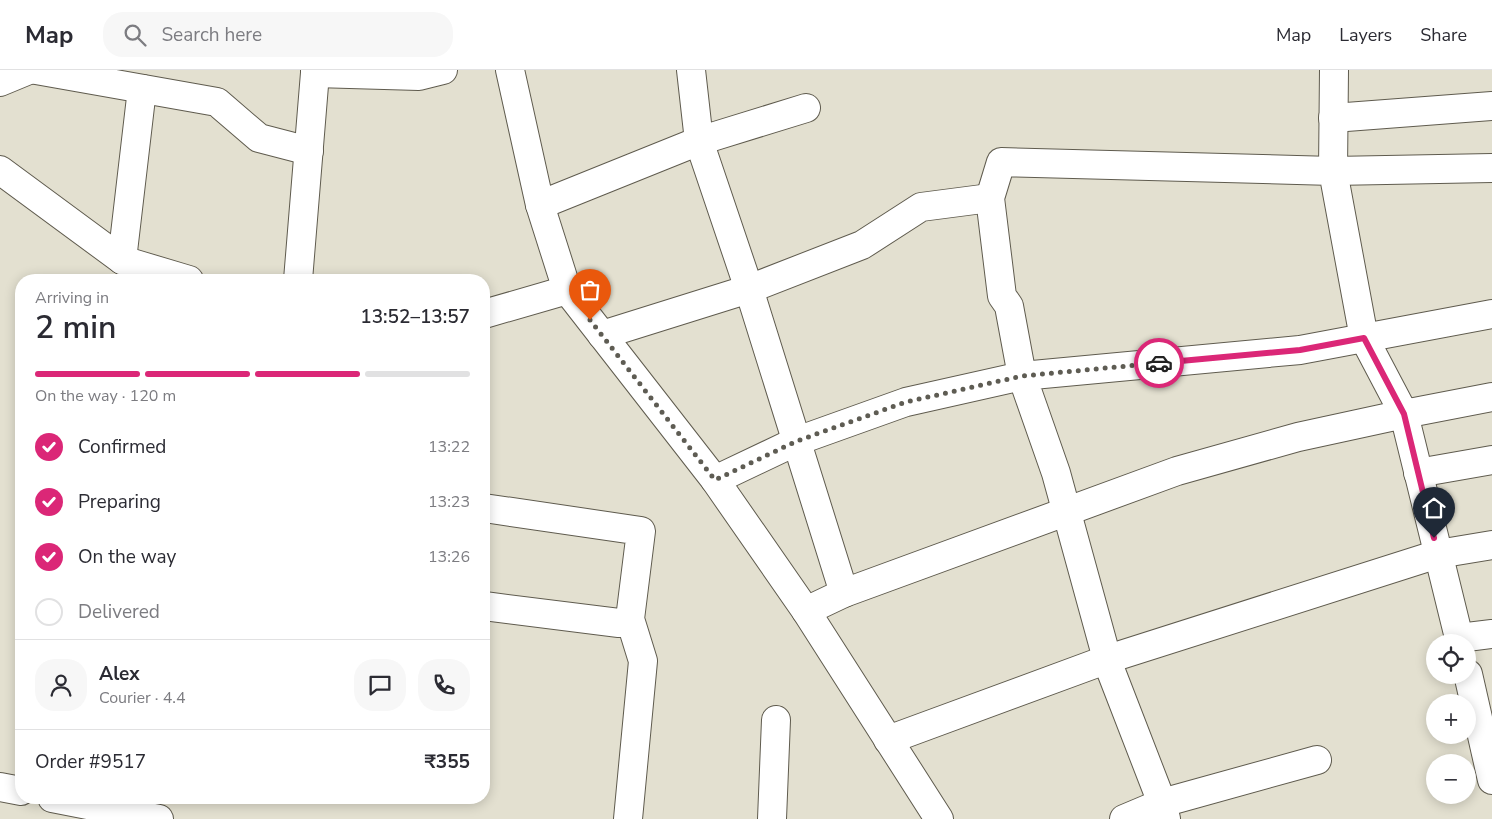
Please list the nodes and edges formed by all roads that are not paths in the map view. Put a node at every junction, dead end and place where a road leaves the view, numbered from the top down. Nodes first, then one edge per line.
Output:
1 (29, 70) edge
2 (36, 70) edge
3 (443, 70) edge
4 (510, 70) edge
5 (691, 70) edge
6 (1334, 70) edge
7 (315, 72) edge
8 (101, 76) edge
9 (0, 82) edge
10 (142, 89) junction
11 (1492, 106) edge
12 (806, 108) dead end
13 (1333, 118) junction
14 (699, 141) junction
15 (309, 151) junction
16 (1492, 168) edge
17 (0, 170) edge
18 (1333, 171) junction
19 (990, 198) junction
20 (540, 205) junction
21 (122, 260) junction
22 (169, 274) edge
23 (299, 274) edge
24 (749, 289) junction
25 (567, 290) junction
26 (490, 312) edge
27 (1492, 314) edge
28 (602, 335) junction
29 (1364, 338) junction
30 (1022, 376) junction
31 (1492, 397) edge
32 (1404, 414) junction
33 (797, 441) junction
34 (1492, 460) edge
35 (1419, 475) junction
36 (715, 480) junction
37 (490, 509) edge
38 (1066, 511) junction
39 (1492, 545) edge
40 (1438, 554) junction
41 (844, 593) junction
42 (490, 607) edge
43 (806, 611) junction
44 (630, 619) junction
45 (1458, 634) edge
46 (1492, 634) edge
47 (1476, 637) edge
48 (1108, 659) junction
49 (1470, 684) edge
50 (776, 720) dead end
51 (888, 740) junction
52 (1317, 760) dead end
53 (1492, 780) edge
54 (0, 787) edge
55 (15, 790) edge
56 (82, 804) edge
57 (1164, 811) edge
58 (158, 819) edge
59 (628, 819) edge
60 (772, 819) edge
61 (939, 819) edge
62 (1124, 819) edge

1 - 9 street
2 - 8 street
3 - 7 street
4 - 20 street
5 - 14 street
6 - 13 street
7 - 15 street
8 - 10 street
10 - 15 street
10 - 21 street
11 - 13 street
12 - 14 street
13 - 18 street
14 - 20 street
14 - 24 street
15 - 23 street
16 - 18 street
17 - 21 street
18 - 19 street
18 - 29 street
19 - 24 street
19 - 30 street
20 - 25 street
21 - 22 street
24 - 28 street
24 - 33 street
25 - 26 street
25 - 28 street
27 - 29 street
28 - 36 street
29 - 30 street
29 - 32 street
30 - 33 street
30 - 38 street
31 - 32 street
32 - 35 street
32 - 38 street
33 - 36 street
33 - 41 street
34 - 35 street
35 - 40 street
36 - 43 street
37 - 44 street
38 - 41 street
38 - 48 street
39 - 40 street
40 - 45 street
40 - 48 street
41 - 43 street
42 - 44 street
43 - 51 street
44 - 59 street
46 - 47 street
48 - 51 street
48 - 57 street
49 - 53 street
50 - 60 street
51 - 61 street
52 - 57 street
54 - 55 street
56 - 58 street
57 - 62 street

